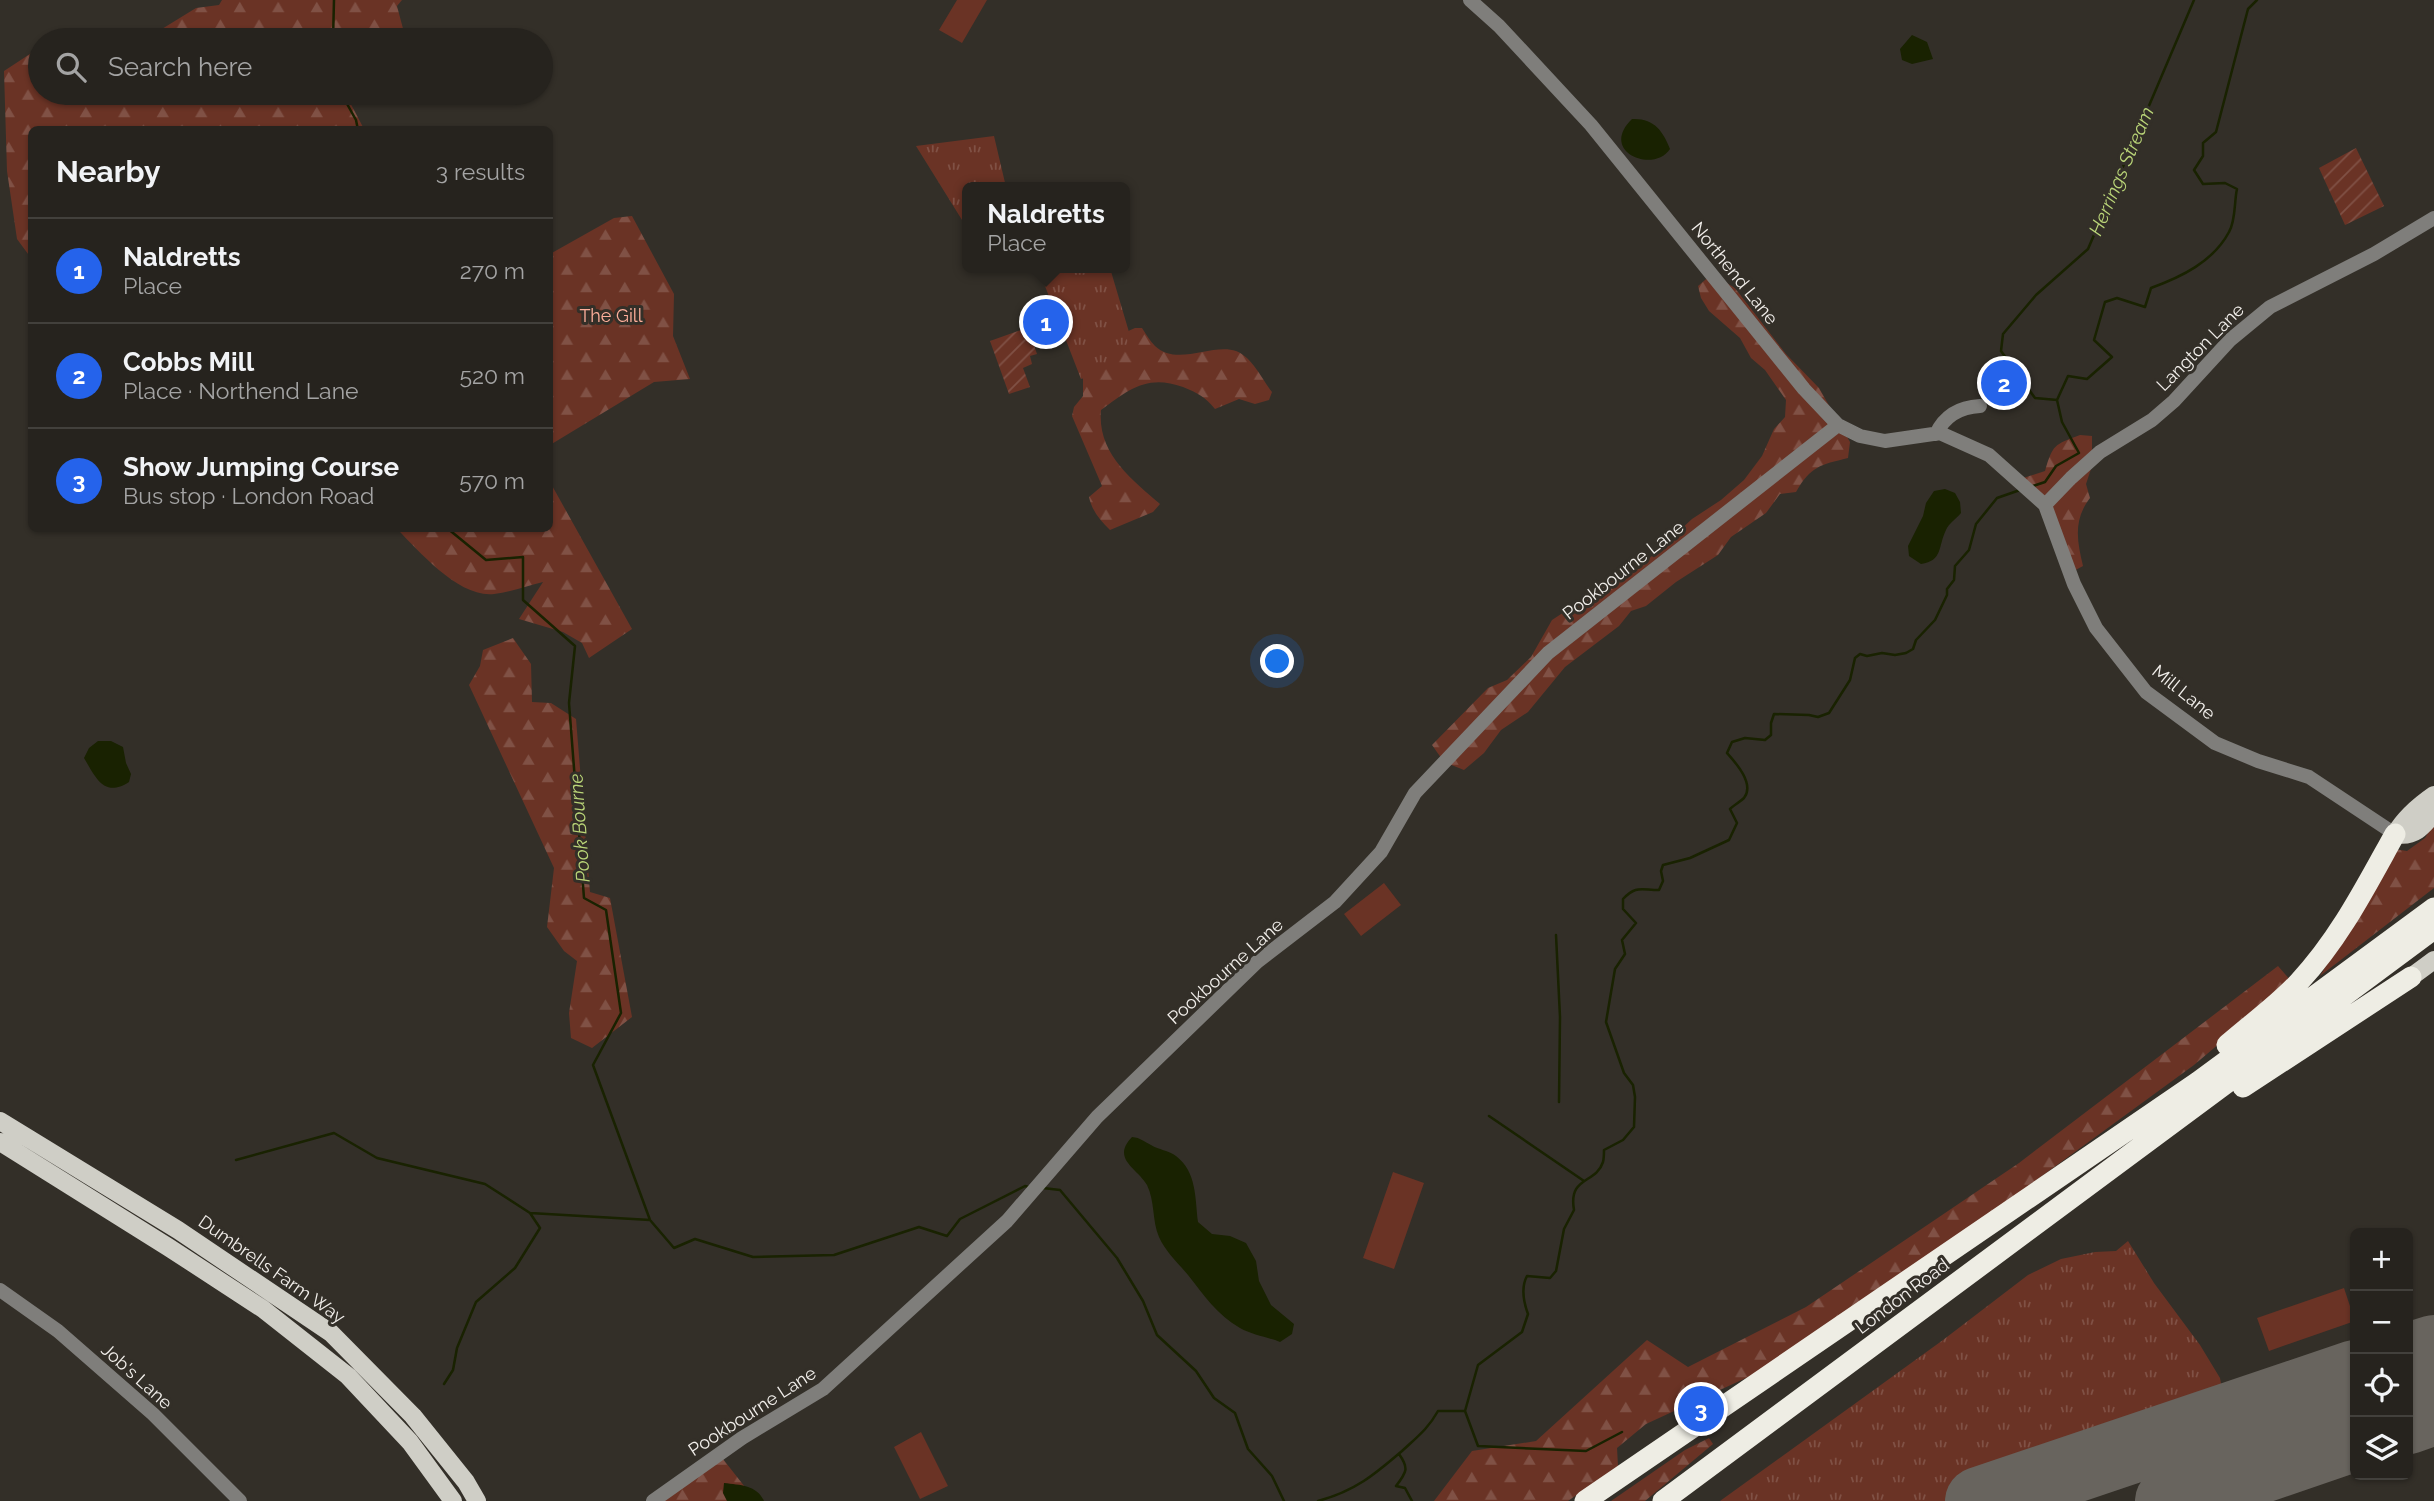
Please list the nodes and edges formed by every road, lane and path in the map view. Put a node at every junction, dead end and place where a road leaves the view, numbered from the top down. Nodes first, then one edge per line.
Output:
1 (1470, 0) edge
2 (2434, 218) edge
3 (1980, 406) dead end
4 (1838, 425) junction
5 (1936, 434) junction
6 (2017, 480) joint
7 (2045, 505) junction
8 (2434, 795) edge
9 (2434, 813) edge
10 (2399, 828) junction
11 (2434, 908) edge
12 (2434, 929) edge
13 (2434, 960) edge
14 (2411, 976) joint
15 (2198, 1082) junction
16 (0, 1121) edge
17 (2168, 1127) junction
18 (0, 1142) edge
19 (0, 1290) edge
20 (240, 1501) edge
21 (453, 1501) edge
22 (477, 1501) edge
23 (653, 1501) edge
24 (1585, 1501) edge
25 (1662, 1501) edge

1 - 4 street, Northend Lane
2 - 7 street, Langton Lane
3 - 5 street
4 - 5 street, Northend Lane
4 - 23 street, Pookbourne Lane
5 - 6 street, Northend Lane
6 - 7 street, Mill Lane
7 - 10 street, Mill Lane
8 - 10 main road
9 - 10 main road
10 - 15 highway
11 - 15 highway
12 - 17 highway, London Road
13 - 14 main road
14 - 17 highway
15 - 24 highway
16 - 22 main road, Dumbrells Farm Way
17 - 25 highway, London Road
18 - 21 main road
19 - 20 street, Job's Lane

